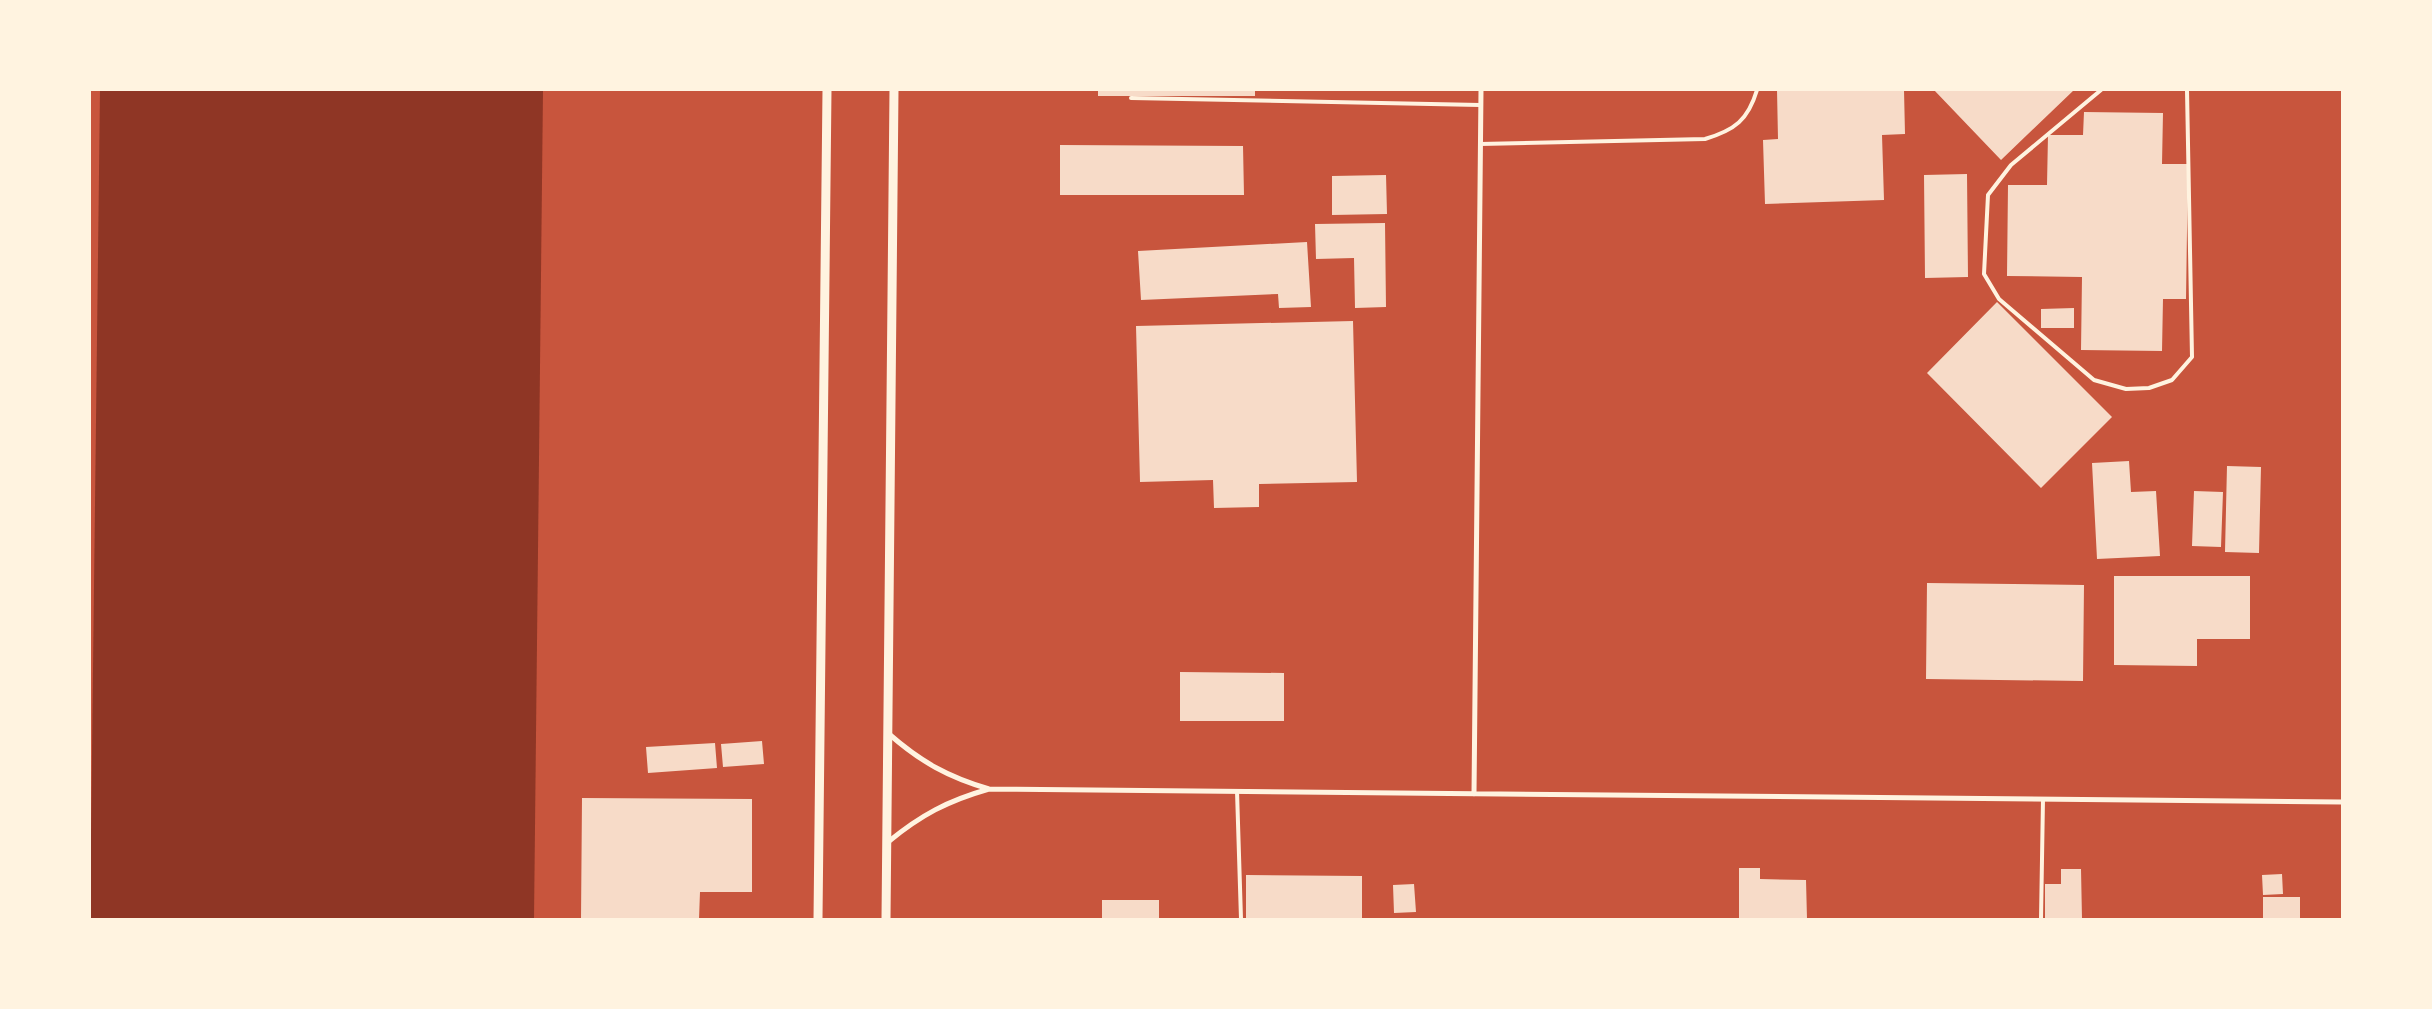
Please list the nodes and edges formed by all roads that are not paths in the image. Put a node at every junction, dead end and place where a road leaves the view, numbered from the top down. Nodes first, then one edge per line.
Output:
1 (827, 90) edge
2 (894, 90) edge
3 (1480, 90) edge
4 (1756, 90) edge
5 (2101, 90) edge
6 (2187, 90) edge
7 (1131, 98) dead end
8 (1480, 106) junction
9 (1480, 144) junction
10 (889, 734) junction
11 (989, 789) junction
12 (1237, 792) junction
13 (1474, 794) junction
14 (2043, 799) junction
15 (2342, 802) edge
16 (888, 842) junction
17 (818, 919) edge
18 (886, 919) edge
19 (1241, 919) edge
20 (2041, 919) edge

1 - 17 street
2 - 10 street
3 - 8 street
4 - 9 lane
5 - 6 lane
7 - 8 lane
8 - 9 street
9 - 13 street
10 - 11 street
10 - 16 street
11 - 12 street
11 - 16 street
12 - 13 street
12 - 19 lane
13 - 14 street
14 - 15 street
14 - 20 lane
16 - 18 street

